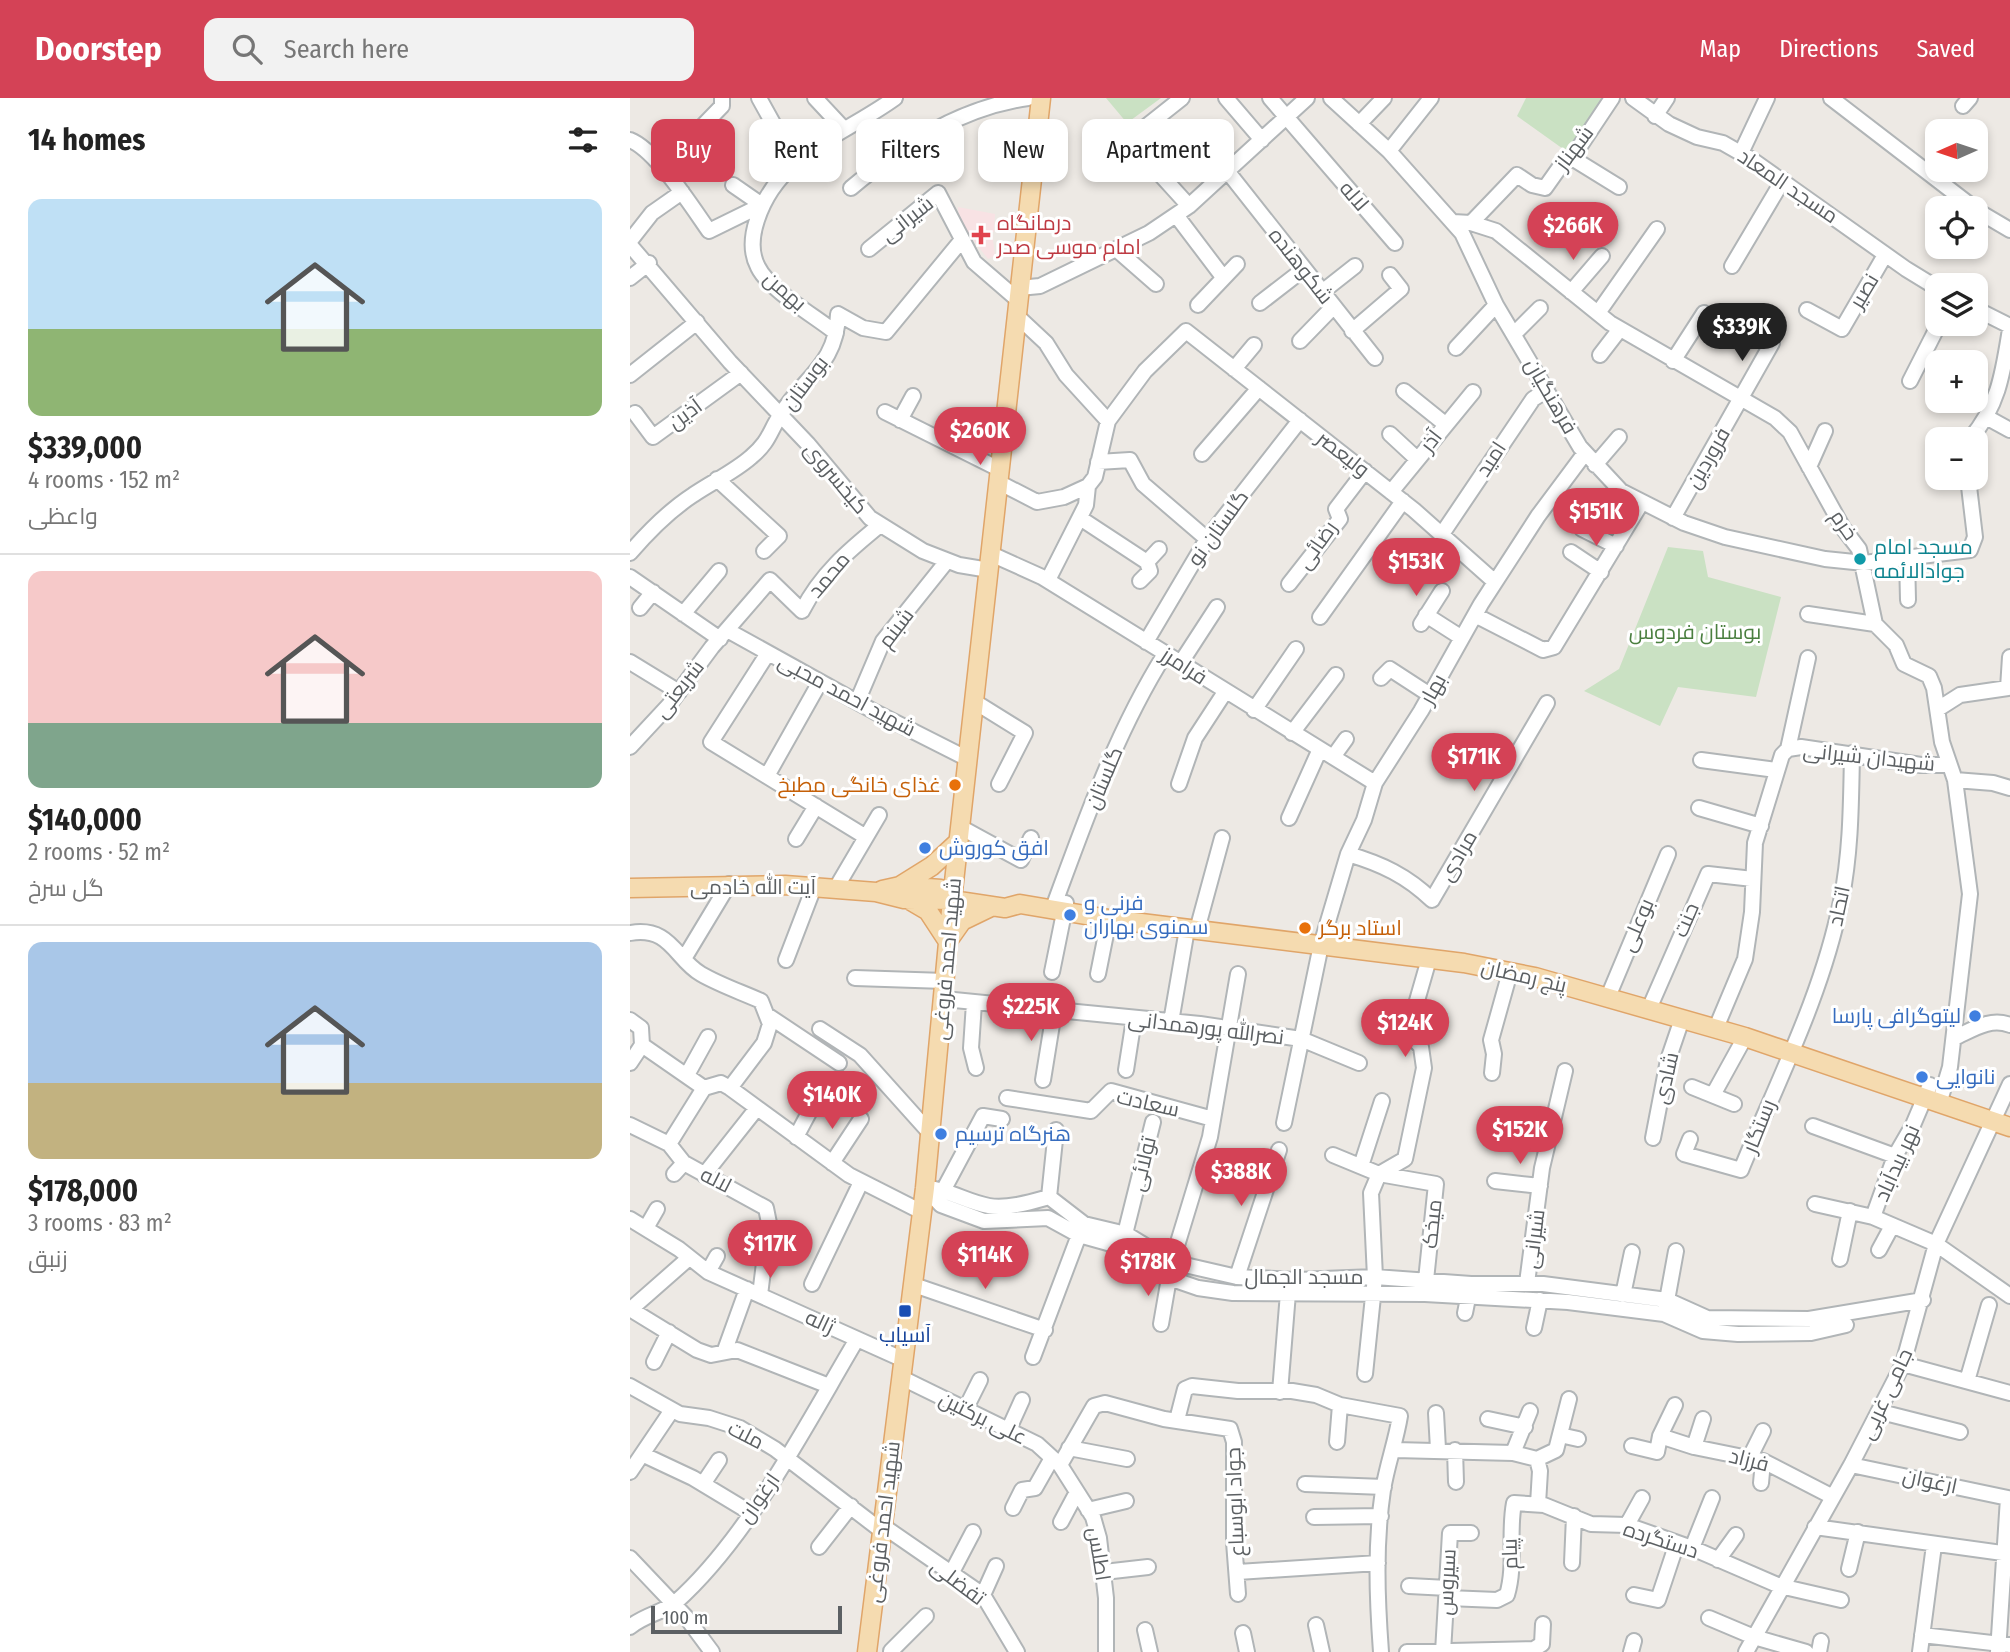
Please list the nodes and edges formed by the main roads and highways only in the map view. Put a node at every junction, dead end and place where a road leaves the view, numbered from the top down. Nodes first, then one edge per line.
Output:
1 (1041, 98) edge
2 (959, 834) junction
3 (631, 887) edge
4 (902, 893) junction
5 (953, 895) junction
6 (1020, 904) junction
7 (993, 905) junction
8 (948, 941) junction
9 (2001, 1124) edge
10 (867, 1652) edge

1 - 2 main road, شهید احمد فروغی
2 - 4 main road
2 - 5 main road, شهید احمد فروغی
3 - 4 main road, آیت الله خادمی
4 - 5 main road, آیت الله خادمی
4 - 8 main road
5 - 6 main road, پنج رمضان
5 - 7 main road, پنج رمضان
5 - 8 main road, شهید احمد فروغی
6 - 7 main road, پنج رمضان
6 - 9 main road, پنج رمضان
7 - 8 main road
8 - 10 main road, شهید احمد فروغی

